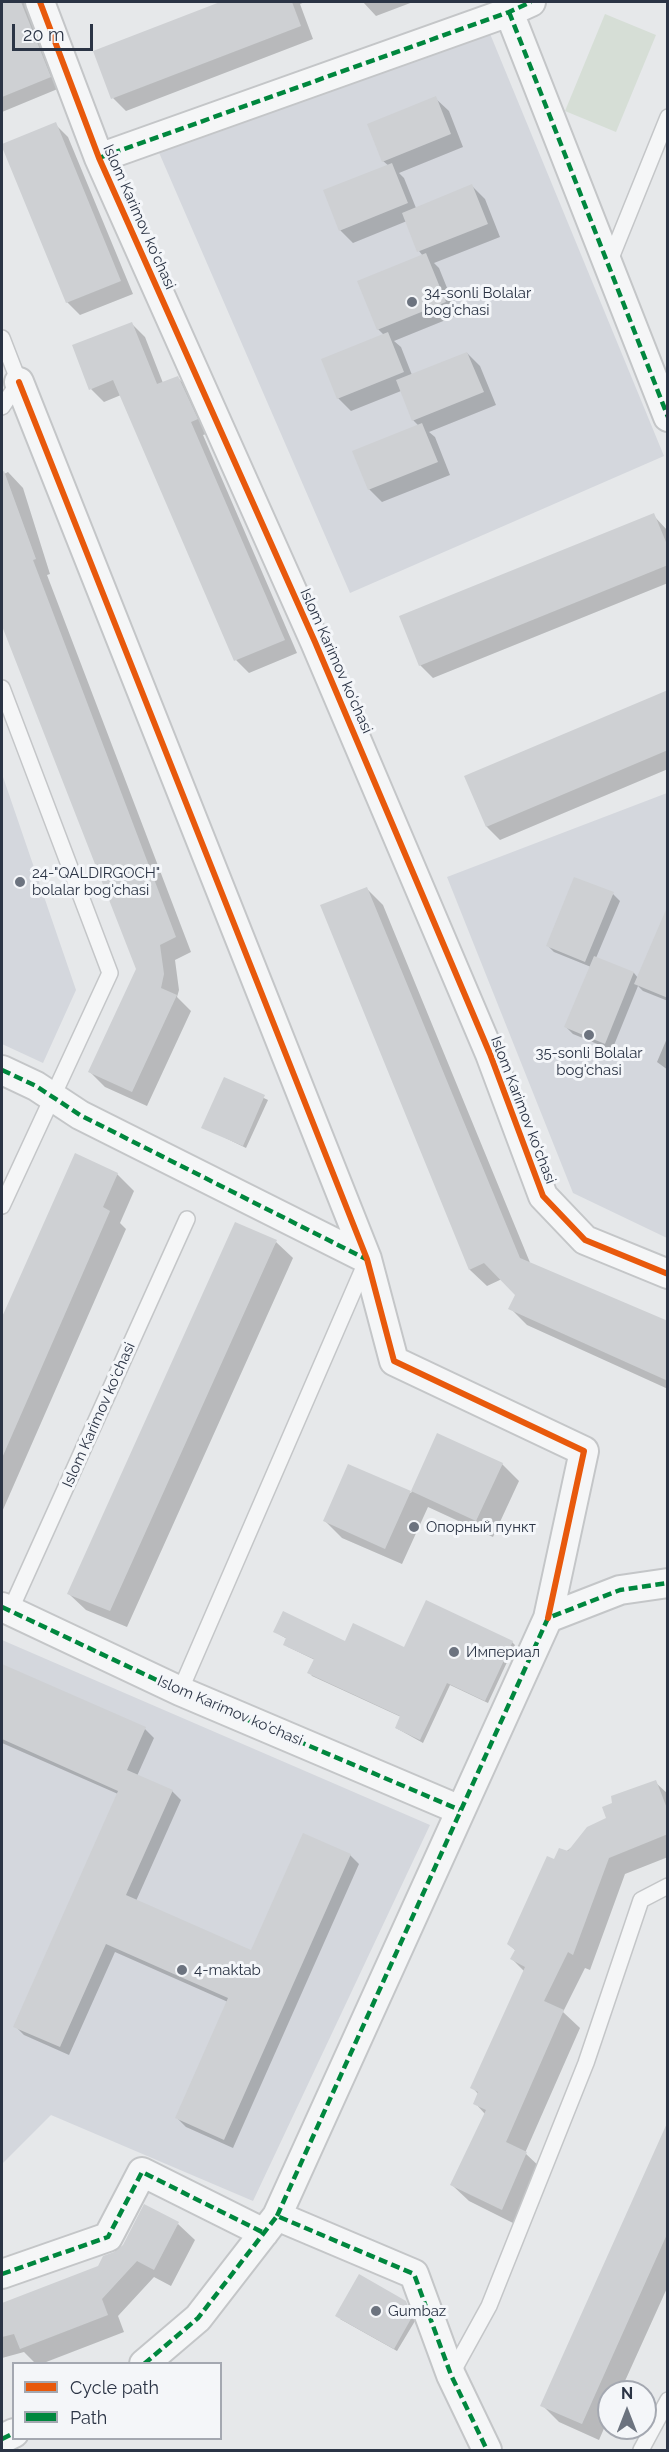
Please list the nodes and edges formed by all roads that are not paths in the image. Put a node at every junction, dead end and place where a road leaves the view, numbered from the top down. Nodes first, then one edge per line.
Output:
1 (40, 2) edge
2 (520, 7) edge
3 (668, 117) edge
4 (99, 158) junction
5 (608, 266) junction
6 (2, 338) edge
7 (19, 382) junction
8 (2, 407) edge
9 (668, 417) edge
10 (2, 688) edge
11 (2, 1070) edge
12 (52, 1097) junction
13 (2, 1206) edge
14 (188, 1219) dead end
15 (367, 1259) junction
16 (668, 1274) edge
17 (668, 1582) edge
18 (6, 1609) edge
19 (548, 1618) junction
20 (180, 1691) junction
21 (460, 1810) junction
22 (668, 1886) edge
23 (270, 2224) junction
24 (2, 2274) edge
25 (146, 2362) edge
26 (451, 2375) junction
27 (668, 2400) edge
28 (487, 2451) edge
29 (641, 2451) edge

1 - 4 street, Islom Karimov ko‘chasi
2 - 4 street
2 - 5 street
3 - 5 lane
4 - 16 street, Islom Karimov ko‘chasi
5 - 9 street
6 - 7 lane
7 - 8 lane
7 - 15 street
10 - 12 lane
11 - 12 street
12 - 13 lane
12 - 15 street
14 - 18 lane, Islom Karimov ko‘chasi
15 - 19 street
15 - 20 lane
17 - 19 street
18 - 20 street, Islom Karimov ko'chasi
19 - 21 street
20 - 21 street, Islom Karimov ko'chasi
21 - 23 street
22 - 26 lane
23 - 24 street
23 - 25 street
23 - 26 street
26 - 28 street
27 - 29 lane

